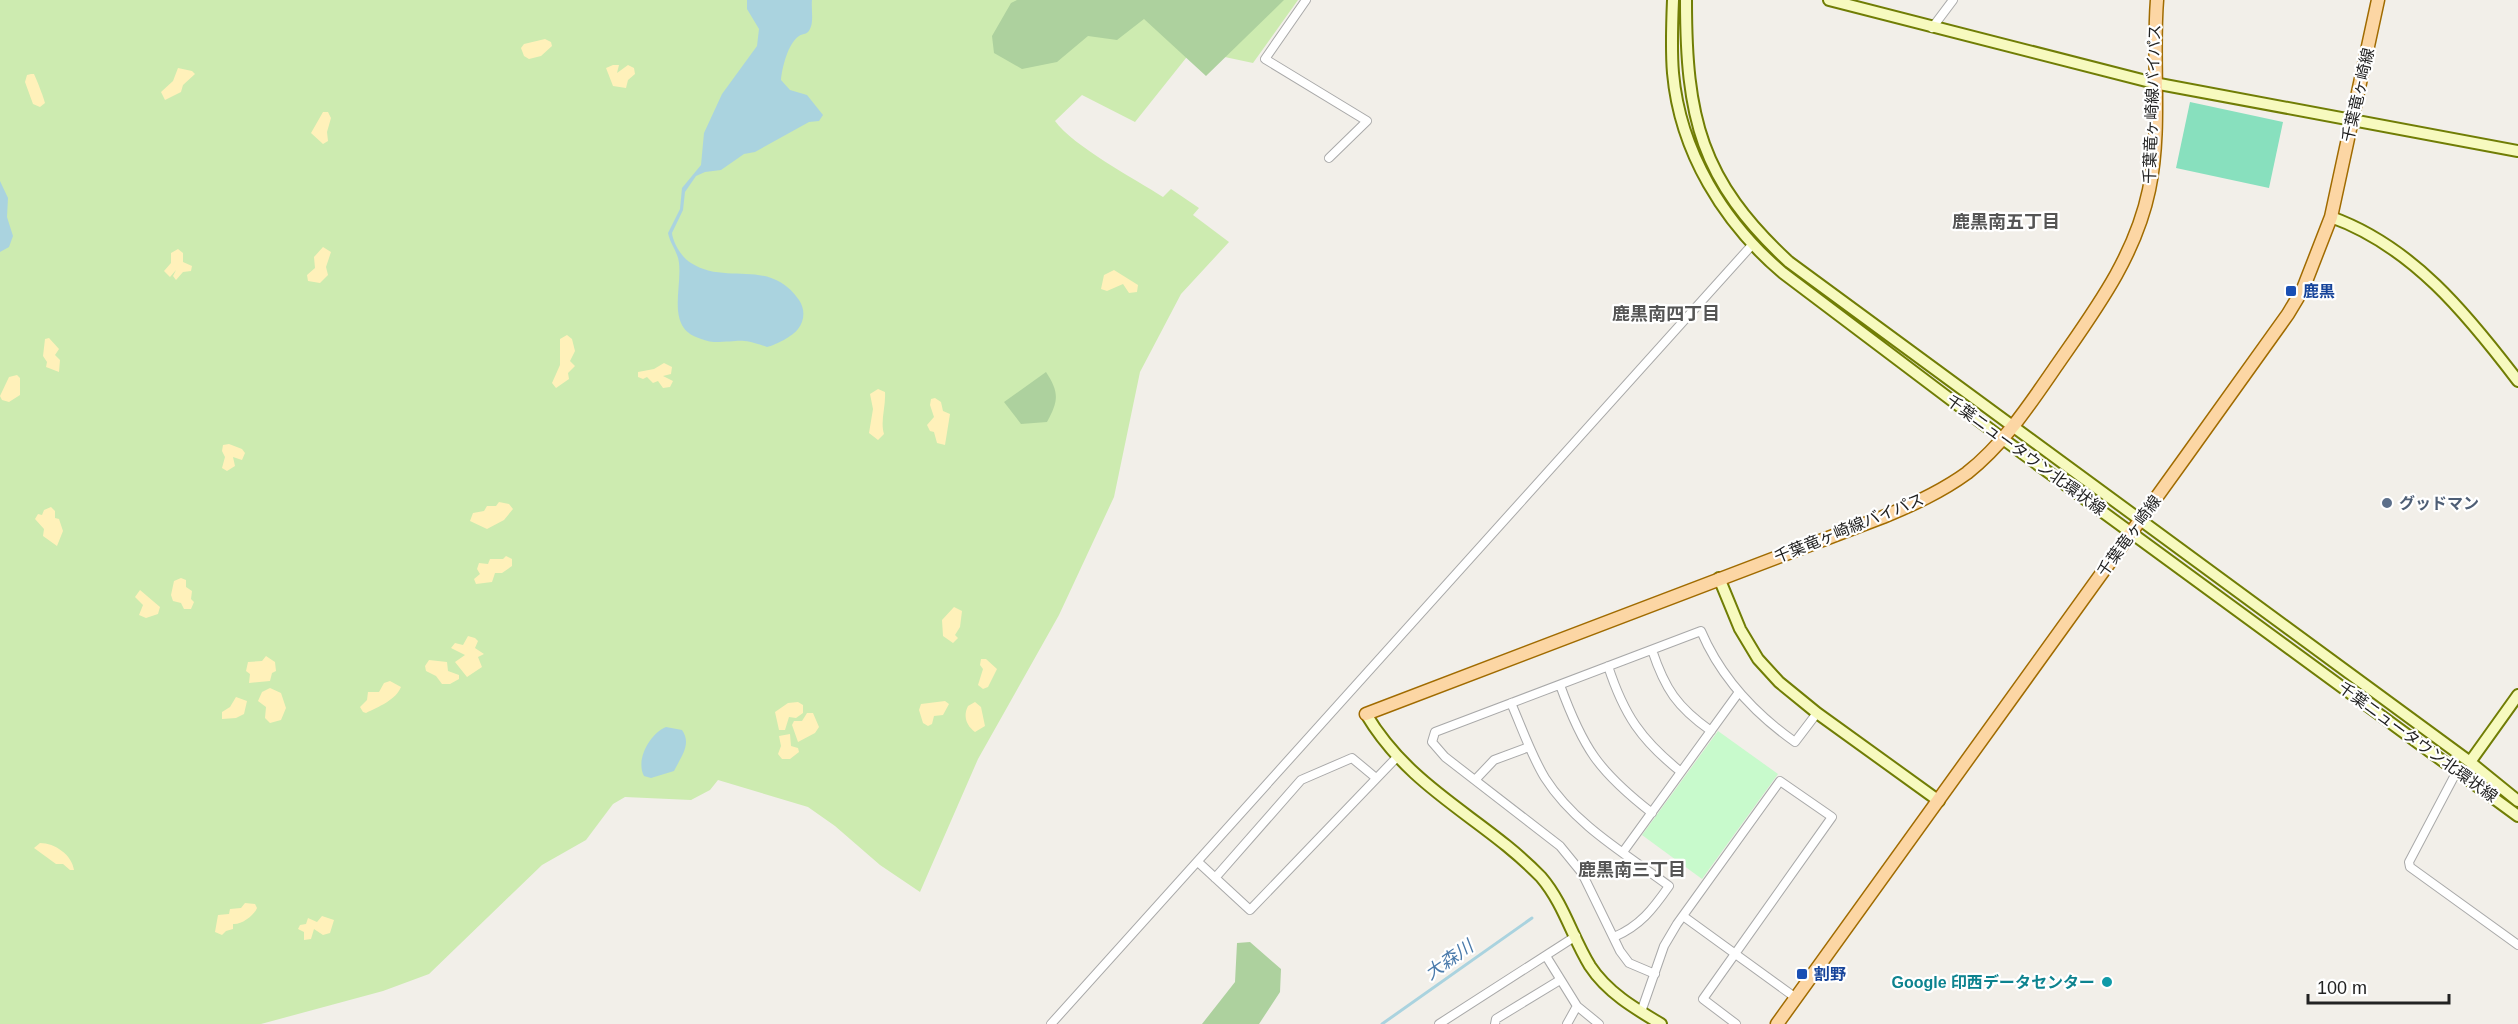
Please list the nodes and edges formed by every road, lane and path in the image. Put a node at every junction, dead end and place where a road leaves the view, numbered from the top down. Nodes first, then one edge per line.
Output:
1 (1306, 0) edge
2 (1672, 0) edge
3 (1686, 0) edge
4 (1829, 0) edge
5 (1953, 0) edge
6 (2157, 0) edge
7 (2378, 0) edge
8 (1932, 28) junction
9 (2154, 83) junction
10 (2352, 121) junction
11 (2518, 151) edge
12 (1329, 158) dead end
13 (2331, 218) junction
14 (1752, 245) junction
15 (2518, 381) edge
16 (2012, 428) junction
17 (2003, 439) junction
18 (2139, 522) junction
19 (2131, 533) junction
20 (1719, 578) junction
21 (1652, 650) junction
22 (1608, 666) junction
23 (1560, 685) junction
24 (1738, 692) junction
25 (2518, 695) edge
26 (1511, 703) junction
27 (1817, 713) junction
28 (1366, 714) joint
29 (1711, 731) junction
30 (1529, 747) junction
31 (1398, 756) junction
32 (2470, 762) junction
33 (2457, 771) junction
34 (1681, 772) junction
35 (1376, 778) junction
36 (1476, 779) junction
37 (1939, 801) junction
38 (2518, 801) edge
39 (1652, 813) junction
40 (2518, 816) edge
41 (1623, 852) junction
42 (1197, 862) junction
43 (1215, 878) junction
44 (1683, 916) junction
45 (1576, 936) junction
46 (1614, 937) junction
47 (2518, 945) edge
48 (1735, 954) junction
49 (1546, 956) junction
50 (1655, 974) junction
51 (1560, 980) junction
52 (1796, 998) junction
53 (1577, 1006) junction
54 (1641, 1012) junction
55 (1052, 1024) edge
56 (1439, 1024) edge
57 (1496, 1024) edge
58 (1567, 1024) edge
59 (1599, 1024) edge
60 (1661, 1024) edge
61 (1736, 1024) edge
62 (1778, 1024) edge

1 - 12 street
2 - 14 main road, 千葉ニュータウン北環状線
3 - 16 main road, 千葉ニュータウン北環状線
4 - 8 main road
5 - 8 street
6 - 9 main road, 千葉竜ヶ崎線バイパス
7 - 10 main road, 千葉竜ヶ崎線
8 - 9 main road
9 - 10 main road
9 - 16 main road, 千葉竜ヶ崎線バイパス
10 - 11 main road
10 - 13 main road, 千葉竜ヶ崎線
13 - 15 main road
13 - 18 main road, 千葉竜ヶ崎線
14 - 17 main road, 千葉ニュータウン北環状線
14 - 42 street
16 - 17 main road, 千葉竜ヶ崎線バイパス
16 - 18 main road, 千葉ニュータウン北環状線
17 - 19 main road, 千葉ニュータウン北環状線
17 - 20 main road, 千葉竜ヶ崎線バイパス
18 - 19 main road, 千葉竜ヶ崎線
18 - 32 main road, 千葉ニュータウン北環状線
19 - 33 main road, 千葉ニュータウン北環状線
19 - 37 main road, 千葉竜ヶ崎線
20 - 27 main road
20 - 28 main road, 千葉竜ヶ崎線バイパス
21 - 22 street
21 - 24 street
21 - 29 street
22 - 23 street
22 - 34 street
23 - 26 street
23 - 39 street
24 - 27 street
24 - 29 street
25 - 32 main road
26 - 30 street
26 - 36 street
27 - 37 main road
28 - 31 main road
29 - 34 street
30 - 36 street
30 - 41 street
31 - 35 street
31 - 45 main road
32 - 38 main road, 千葉ニュータウン北環状線
33 - 40 main road, 千葉ニュータウン北環状線
33 - 47 street
34 - 39 street
35 - 43 street
35 - 43 street
36 - 46 street
37 - 52 main road, 千葉竜ヶ崎線
39 - 41 street
41 - 46 street
42 - 43 street
42 - 55 street
44 - 48 street
44 - 48 street
44 - 50 street
45 - 49 street
45 - 54 main road
46 - 50 street
48 - 52 street
48 - 61 street
49 - 51 street
49 - 56 street
50 - 54 street
51 - 53 street
51 - 57 street
52 - 62 main road, 千葉竜ヶ崎線
53 - 58 street
53 - 59 street
54 - 60 main road

